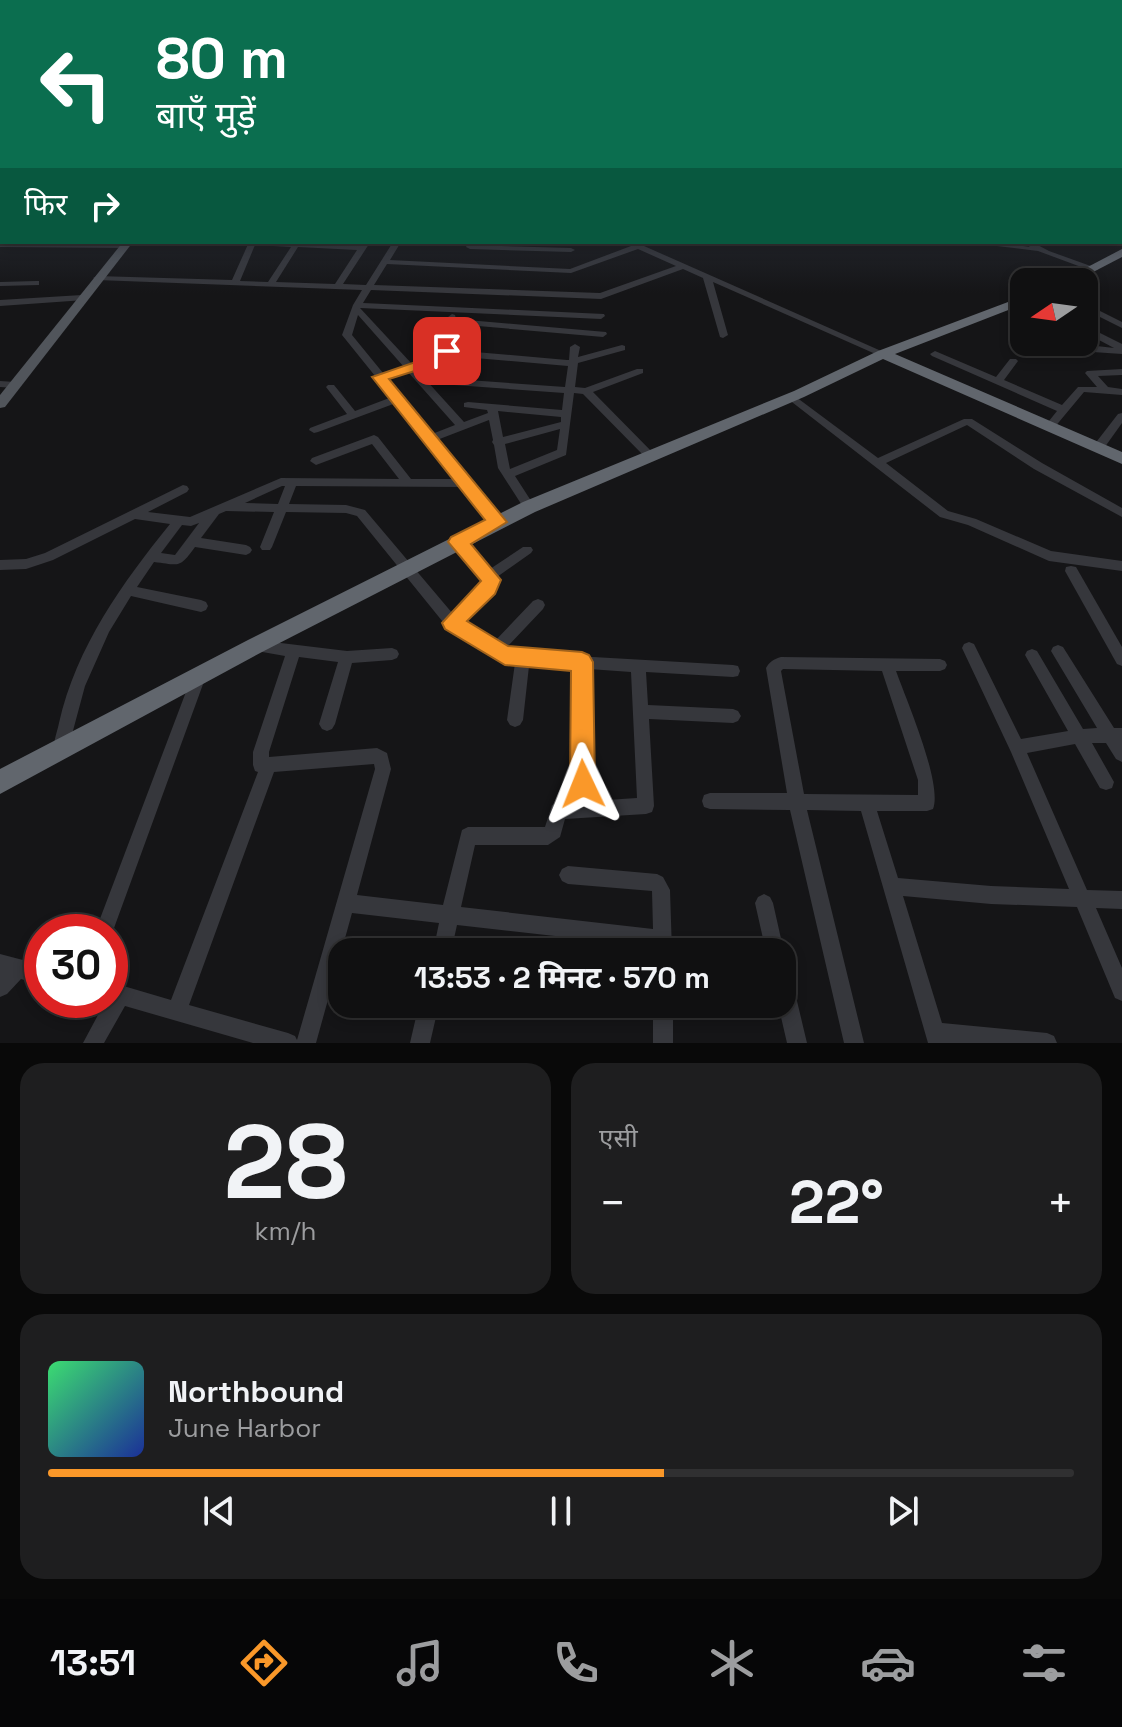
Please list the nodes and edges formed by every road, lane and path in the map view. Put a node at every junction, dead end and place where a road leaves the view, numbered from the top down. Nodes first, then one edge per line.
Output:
1 (126, 244) edge
2 (253, 244) edge
3 (292, 244) edge
4 (336, 244) edge
5 (396, 244) edge
6 (558, 244) edge
7 (633, 244) edge
8 (997, 244) edge
9 (1030, 244) edge
10 (0, 245) edge
11 (364, 245) edge
12 (471, 245) edge
13 (534, 249) junction
14 (571, 250) junction
15 (1038, 250) junction
16 (1122, 252) edge
17 (385, 262) junction
18 (595, 263) junction
19 (463, 266) junction
20 (683, 266) junction
21 (1092, 268) edge
22 (1097, 268) edge
23 (529, 270) junction
24 (101, 276) junction
25 (707, 276) junction
26 (272, 282) junction
27 (36, 283) dead end
28 (0, 284) edge
29 (234, 284) junction
30 (338, 285) junction
31 (369, 286) junction
32 (461, 290) junction
33 (601, 296) junction
34 (82, 298) junction
35 (0, 303) edge
36 (1010, 306) edge
37 (357, 307) junction
38 (455, 309) junction
39 (1098, 313) edge
40 (601, 316) junction
41 (451, 321) junction
42 (1122, 325) edge
43 (603, 334) junction
44 (723, 335) dead end
45 (1098, 336) edge
46 (575, 347) dead end
47 (622, 348) dead end
48 (1098, 348) edge
49 (1122, 349) edge
50 (604, 353) junction
51 (935, 354) dead end
52 (887, 355) junction
53 (445, 357) junction
54 (1013, 361) dead end
55 (573, 362) junction
56 (408, 368) junction
57 (640, 371) dead end
58 (1122, 372) edge
59 (380, 377) junction
60 (440, 381) dead end
61 (998, 381) junction
62 (0, 384) edge
63 (15, 385) junction
64 (331, 387) dead end
65 (586, 391) junction
66 (1109, 391) junction
67 (569, 392) junction
68 (1122, 392) edge
69 (796, 395) junction
70 (397, 399) junction
71 (0, 404) edge
72 (468, 405) dead end
73 (1062, 409) junction
74 (492, 411) junction
75 (0, 413) edge
76 (353, 415) junction
77 (566, 419) junction
78 (1120, 422) edge
79 (1050, 426) junction
80 (463, 427) junction
81 (314, 430) dead end
82 (429, 439) junction
83 (497, 442) junction
84 (1098, 448) junction
85 (650, 455) junction
86 (1122, 458) edge
87 (316, 461) dead end
88 (877, 463) junction
89 (508, 474) junction
90 (292, 483) junction
91 (466, 483) junction
92 (409, 484) junction
93 (183, 489) dead end
94 (529, 507) junction
95 (282, 508) junction
96 (220, 509) junction
97 (1122, 513) edge
98 (137, 515) junction
99 (497, 522) junction
100 (177, 523) junction
101 (194, 542) junction
102 (458, 542) junction
103 (266, 547) dead end
104 (246, 550) dead end
105 (527, 550) dead end
106 (150, 557) junction
107 (0, 565) edge
108 (1122, 566) edge
109 (406, 569) junction
110 (1071, 571) dead end
111 (491, 575) junction
112 (126, 590) junction
113 (538, 605) dead end
114 (201, 606) dead end
115 (452, 623) junction
116 (1117, 642) edge
117 (255, 646) junction
118 (969, 648) dead end
119 (494, 651) junction
120 (1058, 651) dead end
121 (293, 653) junction
122 (392, 654) dead end
123 (1032, 655) dead end
124 (347, 657) junction
125 (523, 659) junction
126 (1122, 660) edge
127 (582, 662) junction
128 (887, 664) junction
129 (638, 665) junction
130 (940, 665) dead end
131 (733, 671) dead end
132 (199, 676) junction
133 (641, 712) junction
134 (733, 716) dead end
135 (515, 720) dead end
136 (327, 724) dead end
137 (1116, 735) edge
138 (1079, 736) junction
139 (1017, 747) junction
140 (61, 748) junction
141 (1122, 754) edge
142 (268, 767) junction
143 (0, 782) edge
144 (1106, 782) dead end
145 (710, 801) dead end
146 (866, 801) junction
147 (797, 803) junction
148 (583, 811) junction
149 (568, 875) dead end
150 (892, 886) junction
151 (1082, 900) junction
152 (1122, 900) edge
153 (346, 903) junction
154 (764, 903) dead end
155 (111, 914) edge
156 (451, 917) junction
157 (446, 938) edge
158 (605, 938) edge
159 (662, 938) edge
160 (772, 938) edge
161 (8, 966) edge
162 (0, 987) edge
163 (1122, 991) edge
164 (128, 996) edge
165 (177, 1009) junction
166 (104, 1018) edge
167 (426, 1018) edge
168 (663, 1018) edge
169 (791, 1018) edge
170 (937, 1037) edge
171 (93, 1043) edge
172 (288, 1043) edge
173 (306, 1043) edge
174 (420, 1043) edge
175 (663, 1043) edge
176 (797, 1043) edge
177 (854, 1043) edge
178 (1047, 1043) edge

1 - 10 street
1 - 24 main road
2 - 29 street
3 - 26 street
4 - 11 street
5 - 17 street
6 - 14 street
7 - 18 street
7 - 20 street
8 - 15 street
9 - 15 street
11 - 30 street
12 - 13 street
12 - 19 street
13 - 14 street
13 - 23 street
14 - 18 street
15 - 21 street
16 - 22 highway
17 - 19 street
17 - 31 street
18 - 23 street
19 - 23 street
20 - 25 street
20 - 33 street
24 - 29 street
24 - 34 main road
24 - 75 main road
25 - 44 street
25 - 52 street
26 - 29 street
26 - 30 street
27 - 28 street
30 - 31 street
31 - 32 street
31 - 37 street
32 - 33 street
32 - 38 street
33 - 40 street
34 - 35 street
34 - 63 main road
36 - 52 highway
37 - 38 street
37 - 56 street
37 - 59 street
38 - 40 street
38 - 41 street
39 - 42 street
40 - 43 street
41 - 43 street
41 - 53 street
43 - 50 street
45 - 49 street
46 - 55 street
47 - 50 street
48 - 49 street
50 - 55 street
51 - 61 street
52 - 69 highway
52 - 79 highway
53 - 55 street
53 - 56 street
54 - 61 street
55 - 67 street
56 - 59 street
56 - 80 street
57 - 65 street
58 - 66 street
59 - 70 street
60 - 67 street
61 - 73 street
62 - 63 street
63 - 71 main road
64 - 76 street
65 - 67 street
65 - 85 street
66 - 68 street
66 - 73 street
67 - 77 street
69 - 85 highway
69 - 88 street
70 - 76 street
70 - 82 street
72 - 74 street
73 - 79 street
74 - 77 street
74 - 80 street
74 - 83 street
76 - 81 street
77 - 83 street
77 - 89 street
78 - 84 street
79 - 84 highway
80 - 82 street
82 - 91 street
83 - 89 street
84 - 86 highway
85 - 94 highway
87 - 92 street
88 - 97 street
88 - 108 street
89 - 94 street
90 - 92 street
90 - 95 street
90 - 96 street
91 - 92 street
91 - 99 street
93 - 98 street
94 - 99 highway
95 - 96 street
95 - 103 street
95 - 109 street
96 - 100 street
96 - 101 street
98 - 100 street
98 - 107 street
99 - 102 highway
100 - 106 street
101 - 104 street
101 - 106 street
102 - 109 highway
102 - 111 street
105 - 111 street
106 - 112 street
109 - 115 street
109 - 117 highway
110 - 116 street
111 - 115 street
112 - 114 street
112 - 140 street
113 - 119 street
115 - 119 street
116 - 126 street
117 - 121 street
117 - 132 highway
118 - 139 street
119 - 125 street
120 - 137 street
121 - 124 street
121 - 142 street
122 - 124 street
123 - 138 street
124 - 136 street
125 - 127 street
125 - 135 street
127 - 129 street
127 - 148 street
128 - 130 street
128 - 146 street
128 - 147 street
129 - 131 street
129 - 133 street
132 - 140 highway
132 - 155 street
133 - 134 street
133 - 148 street
137 - 138 street
137 - 141 street
138 - 139 street
138 - 144 street
139 - 151 street
140 - 143 highway
142 - 153 street
142 - 165 street
145 - 147 street
146 - 147 street
146 - 150 street
147 - 177 street
148 - 156 street
149 - 159 street
150 - 151 street
150 - 170 street
151 - 152 street
151 - 163 street
153 - 156 street
153 - 173 street
154 - 160 street
156 - 157 street
156 - 158 street
161 - 162 street
164 - 165 street
165 - 172 street
166 - 171 street
167 - 174 street
168 - 175 street
169 - 176 street
170 - 178 street

